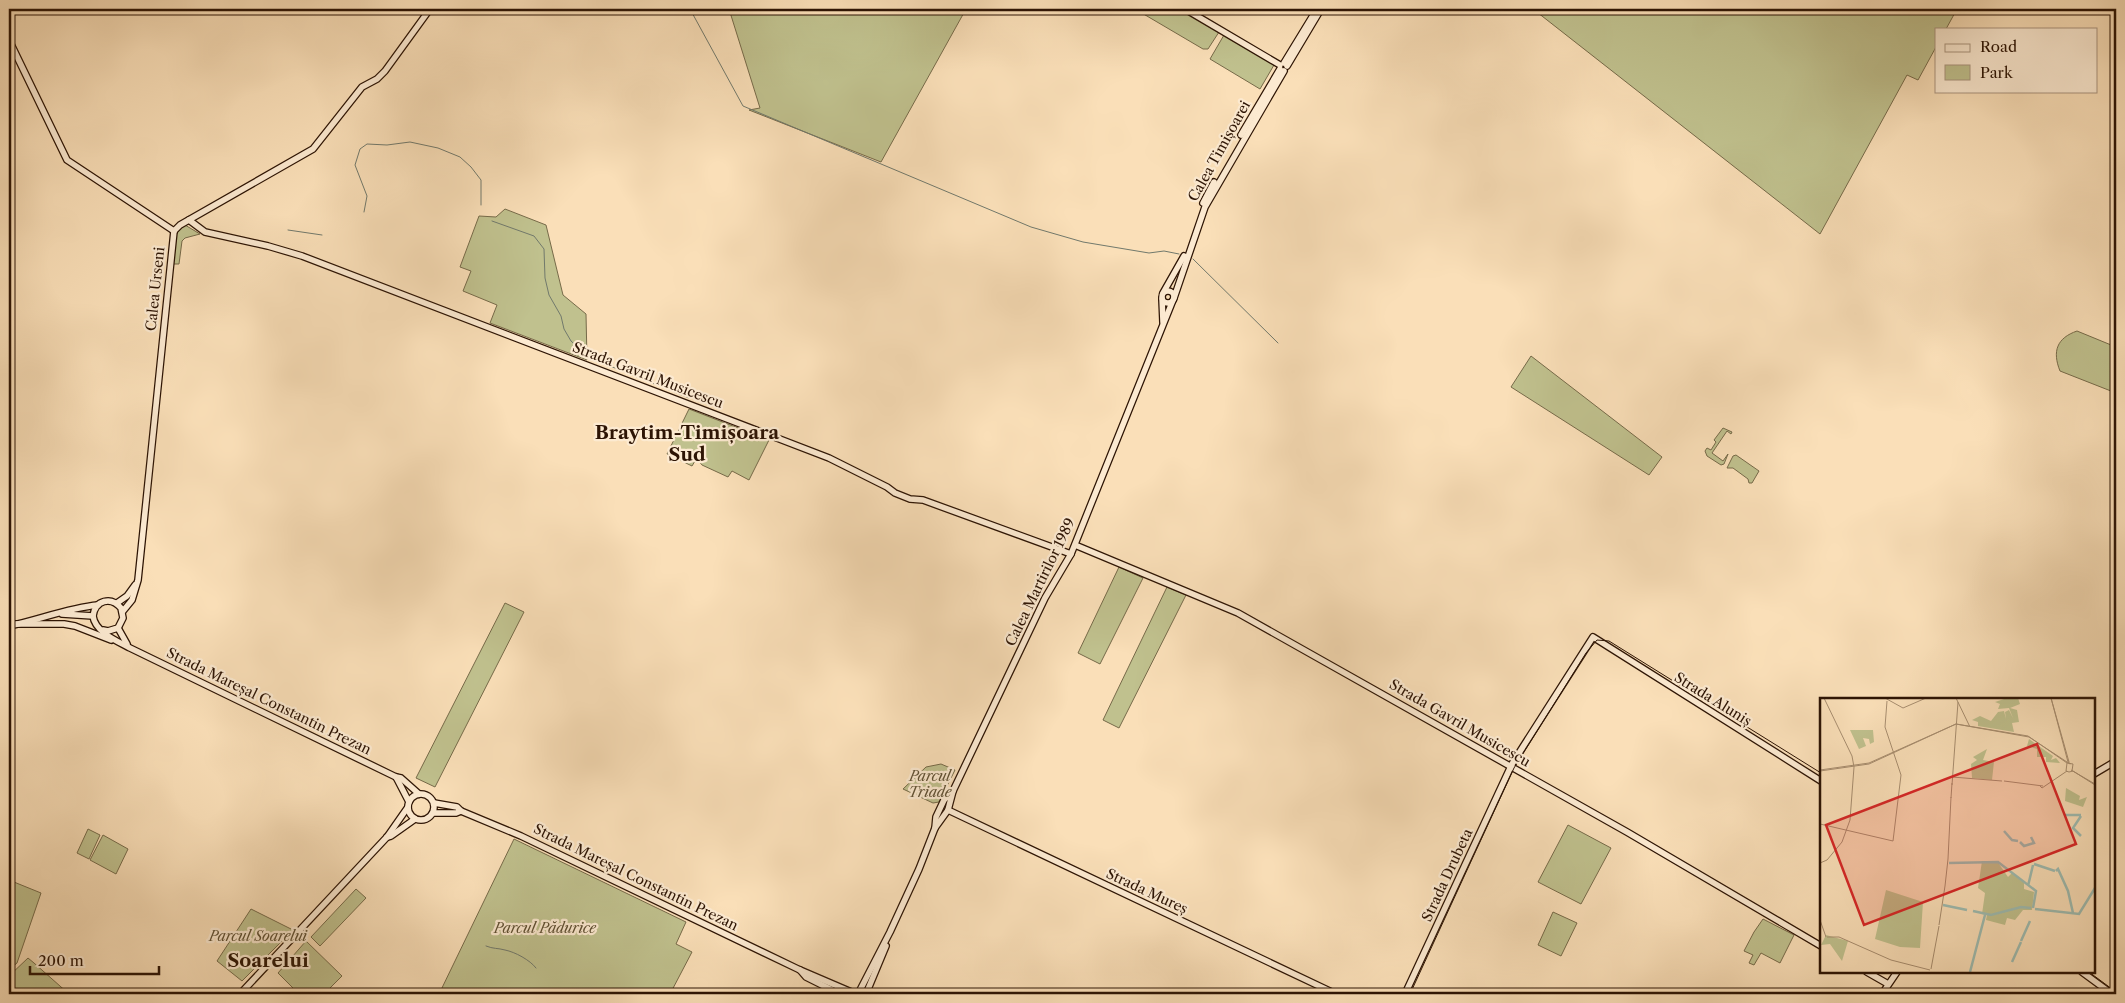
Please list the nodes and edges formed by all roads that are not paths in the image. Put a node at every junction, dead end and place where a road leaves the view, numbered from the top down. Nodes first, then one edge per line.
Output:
1 (430, 9) edge
2 (1185, 9) edge
3 (1317, 9) edge
4 (1321, 9) edge
5 (9, 40) edge
6 (1283, 67) junction
7 (194, 217) junction
8 (188, 220) junction
9 (174, 231) junction
10 (210, 234) junction
11 (1188, 248) junction
12 (1163, 296) junction
13 (1173, 299) junction
14 (1162, 324) junction
15 (1075, 545) junction
16 (1071, 554) junction
17 (138, 580) junction
18 (117, 603) junction
19 (98, 605) junction
20 (123, 610) junction
21 (62, 614) junction
22 (93, 616) junction
23 (16, 624) junction
24 (9, 626) edge
25 (118, 628) junction
26 (103, 630) junction
27 (1593, 637) joint
28 (128, 647) junction
29 (2116, 761) edge
30 (1510, 766) junction
31 (2095, 773) edge
32 (396, 777) junction
33 (1820, 780) edge
34 (954, 791) junction
35 (419, 794) junction
36 (434, 803) junction
37 (409, 805) junction
38 (948, 810) junction
39 (461, 811) junction
40 (433, 813) junction
41 (415, 819) junction
42 (935, 828) junction
43 (387, 837) junction
44 (890, 932) junction
45 (1820, 945) edge
46 (800, 970) junction
47 (1869, 973) edge
48 (1896, 973) edge
49 (2083, 973) edge
50 (1888, 984) junction
51 (240, 994) edge
52 (840, 994) edge
53 (857, 994) edge
54 (866, 994) edge
55 (1336, 994) edge
56 (1405, 994) edge
57 (1882, 994) edge
58 (2112, 994) edge

1 - 7 street
2 - 6 street
3 - 6 street, Calea Timișoarei
4 - 6 street, Calea Timișoarei
5 - 9 street, Calea Urseni
6 - 11 street, Calea Timișoarei
7 - 8 street
7 - 10 street
8 - 9 street
8 - 10 street, Strada Gavril Musicescu
9 - 17 street, Calea Urseni
10 - 16 street, Strada Gavril Musicescu
11 - 12 street
11 - 13 street, Calea Martirilor 1989
12 - 13 street
12 - 13 street
12 - 14 street, Calea Martirilor 1989
13 - 14 street, Calea Martirilor 1989
14 - 15 street, Calea Martirilor 1989
15 - 16 street, Calea Martirilor 1989
15 - 30 street, Strada Gavril Musicescu
16 - 34 street, Calea Martirilor 1989
17 - 18 street
17 - 20 street, Calea Urseni
18 - 19 street
18 - 20 street
19 - 21 street
19 - 22 street
20 - 25 street
21 - 22 street
21 - 23 street
22 - 26 street
23 - 24 street
23 - 28 street
25 - 26 street
25 - 28 street
26 - 28 street, Strada Mareșal Constantin Prezan
27 - 30 street, Strada Drubeta
27 - 33 street, Strada Aluniș
28 - 32 street, Strada Mareșal Constantin Prezan
29 - 31 street
30 - 45 street, Strada Gavril Musicescu
30 - 56 street, Strada Drubeta
32 - 35 street, Strada Mareșal Constantin Prezan
32 - 37 street
34 - 38 street, Calea Martirilor 1989
34 - 42 street, Calea Martirilor 1989
35 - 36 street
35 - 37 street
36 - 39 street, Strada Mareșal Constantin Prezan
36 - 40 street
37 - 41 street
37 - 43 street
38 - 42 street, Calea Martirilor 1989
38 - 55 street, Strada Mureș
39 - 40 street, Strada Mareșal Constantin Prezan
39 - 46 street, Strada Mareșal Constantin Prezan
40 - 41 street
41 - 43 street
42 - 44 street, Calea Martirilor 1989
43 - 51 street
44 - 53 street, Calea Martirilor 1989
44 - 54 street, Calea Martirilor 1989
46 - 52 street, Strada Mareșal Constantin Prezan
46 - 53 street, Strada Mareșal Constantin Prezan
47 - 50 street
48 - 50 street
49 - 58 street
50 - 57 street

